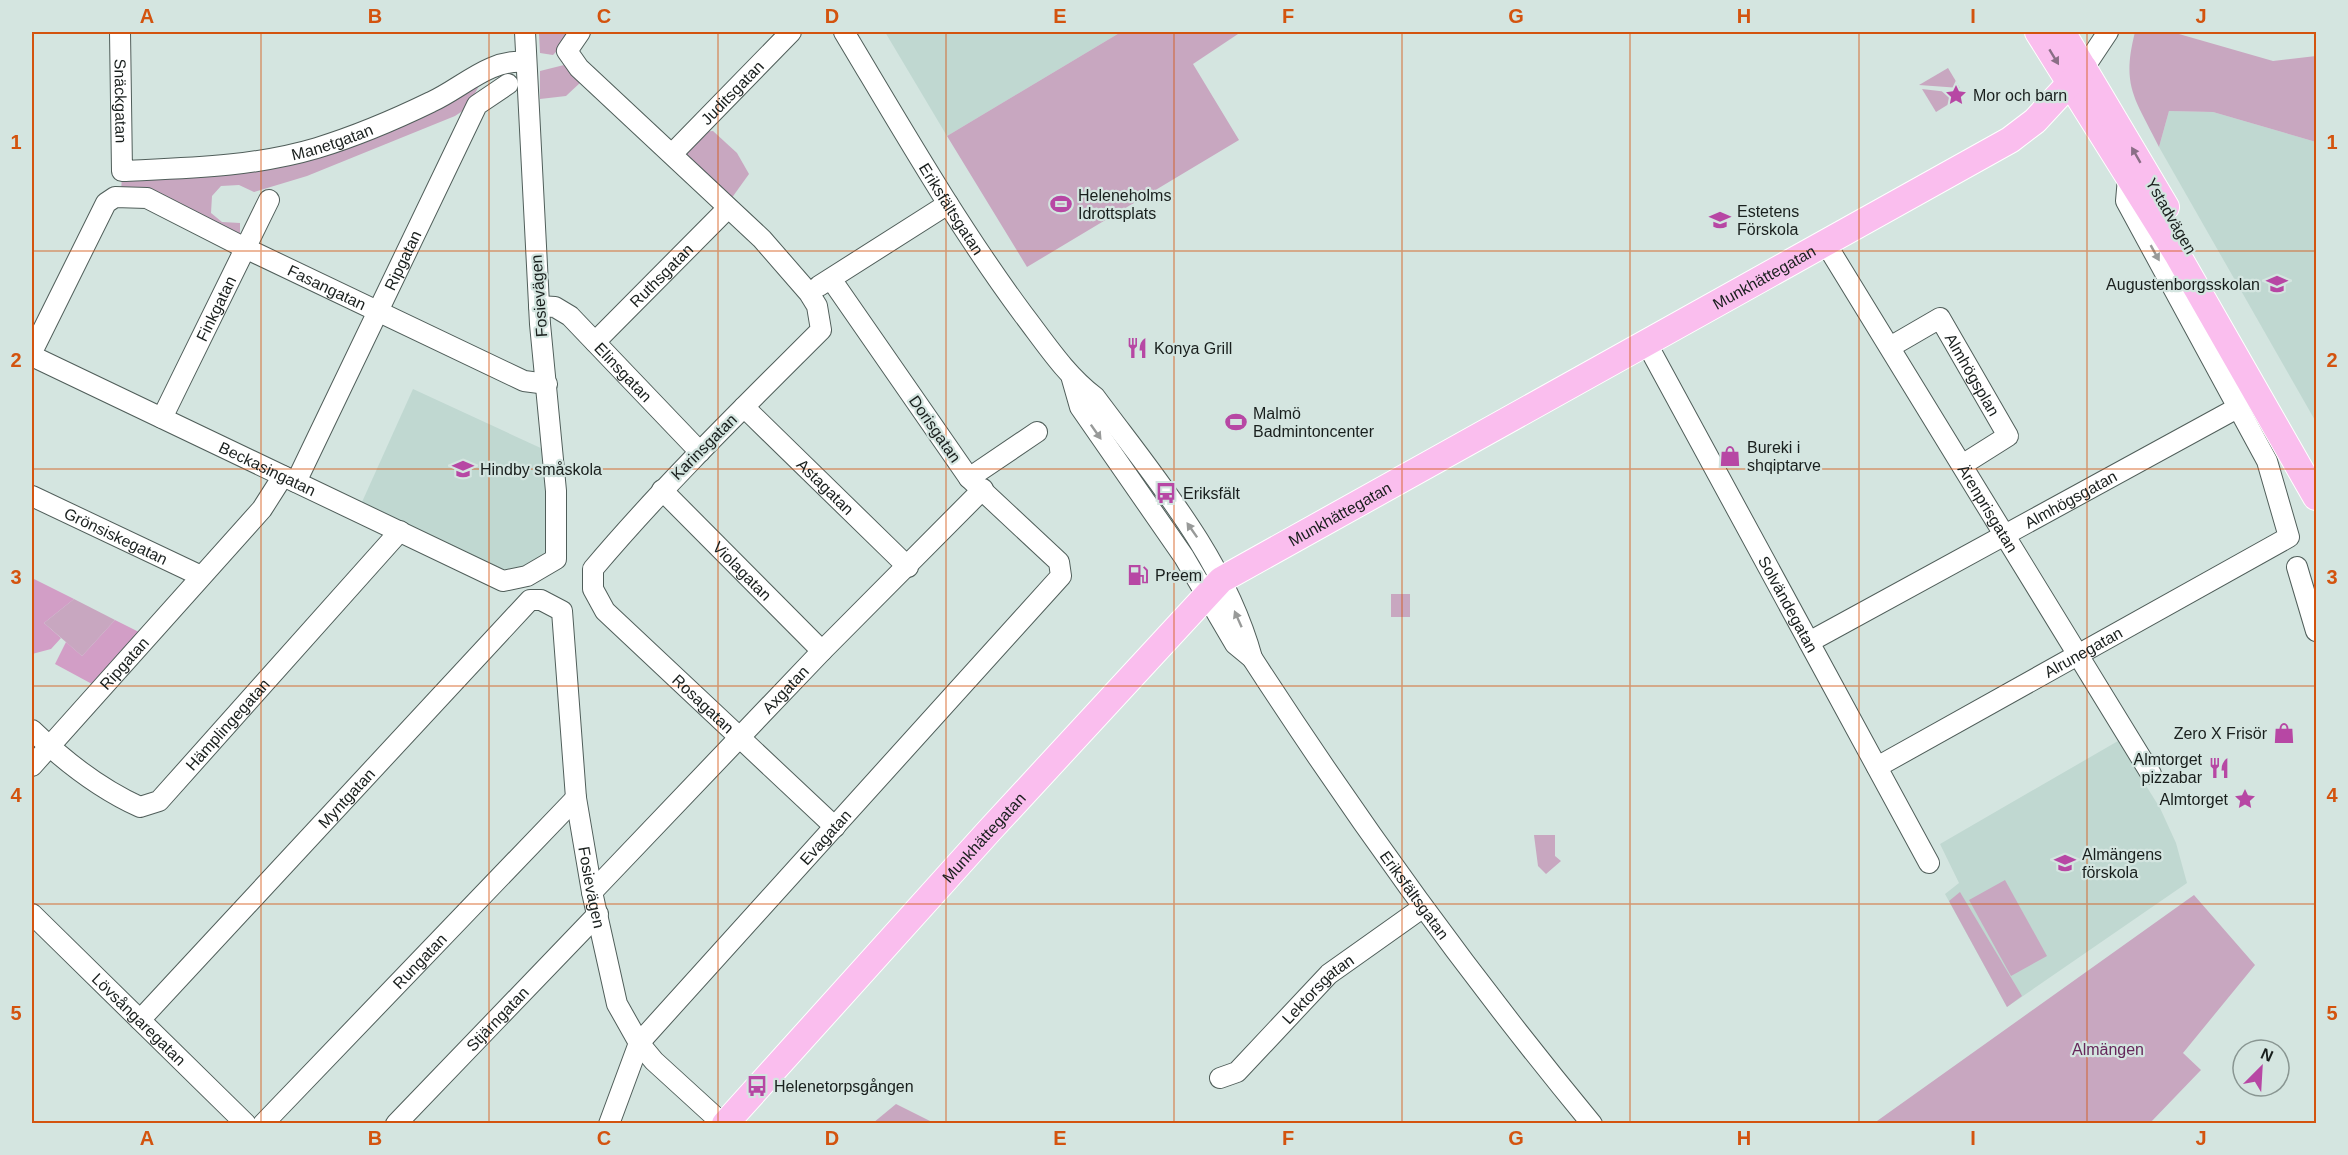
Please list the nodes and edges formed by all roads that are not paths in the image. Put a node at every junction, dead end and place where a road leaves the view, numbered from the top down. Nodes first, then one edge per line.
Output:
1 (120, 32) edge
2 (525, 32) edge
3 (580, 32) edge
4 (791, 32) edge
5 (844, 32) edge
6 (2038, 32) edge
7 (2062, 32) edge
8 (2108, 32) edge
9 (526, 62) junction
10 (2077, 76) junction
11 (508, 84) dead end
12 (672, 154) junction
13 (122, 171) joint
14 (2128, 177) junction
15 (269, 200) dead end
16 (948, 204) junction
17 (728, 208) junction
18 (1826, 244) junction
19 (245, 248) junction
20 (831, 279) junction
21 (809, 293) junction
22 (848, 305) junction
23 (539, 306) junction
24 (377, 311) junction
25 (821, 330) junction
26 (595, 342) junction
27 (1647, 344) junction
28 (1890, 346) junction
29 (32, 354) edge
30 (547, 384) junction
31 (744, 407) junction
32 (2240, 407) junction
33 (162, 418) junction
34 (1037, 432) dead end
35 (700, 452) junction
36 (2316, 462) edge
37 (1962, 465) junction
38 (290, 479) junction
39 (976, 483) junction
40 (662, 490) junction
41 (32, 496) edge
42 (2316, 497) edge
43 (400, 531) junction
44 (2005, 535) junction
45 (2289, 537) joint
46 (1059, 562) joint
47 (908, 567) junction
48 (2297, 567) dead end
49 (593, 569) joint
50 (201, 576) junction
51 (503, 581) joint
52 (1214, 588) junction
53 (562, 611) joint
54 (2316, 631) edge
55 (1809, 642) junction
56 (822, 651) junction
57 (2078, 655) junction
58 (32, 730) edge
59 (740, 739) junction
60 (50, 747) junction
61 (32, 766) edge
62 (1877, 767) junction
63 (2151, 774) dead end
64 (576, 798) junction
65 (835, 827) junction
66 (1929, 863) dead end
67 (592, 892) junction
68 (1422, 908) junction
69 (32, 914) edge
70 (598, 914) junction
71 (140, 1020) junction
72 (639, 1042) junction
73 (1220, 1078) dead end
74 (246, 1124) edge
75 (263, 1124) edge
76 (396, 1124) edge
77 (609, 1124) edge
78 (724, 1124) edge
79 (1592, 1124) edge

1 - 13 street, Snäckgatan
2 - 9 street, Fosievägen
3 - 12 street
4 - 12 street, Juditsgatan
5 - 16 street, Eriksfältsgatan
6 -> 10 main road, Ystadvägen
7 - 10 main road, Ystadvägen
8 - 10 street
9 - 13 street, Manetgatan
9 - 23 street, Fosievägen
10 - 14 main road, Ystadvägen
10 - 18 main road, Munkhättegatan
36 -> 10 main road, Ystadvägen
11 - 24 street, Ripgatan
12 - 17 street
14 -> 32 street, Ystadvägen
14 - 42 main road, Ystadvägen
15 - 19 street, Finkgatan
16 - 20 street
16 - 52 street, Eriksfältsgatan
17 - 21 street
17 - 26 street, Ruthsgatan
18 - 27 main road, Munkhättegatan
18 - 28 street, Ärenprisgatan
19 - 24 street, Fasangatan
19 - 29 street, Fasangatan
19 - 33 street, Finkgatan
20 - 21 street
20 - 22 street, Dorisgatan
21 - 25 street
22 - 25 street, Karinsgatan
22 - 39 street, Dorisgatan
23 - 26 street, Elinsgatan
23 - 30 street, Fosievägen
24 - 30 street, Fasangatan
24 - 38 street, Ripgatan
25 - 31 street, Karinsgatan
26 - 35 street, Elinsgatan
27 - 52 main road, Munkhättegatan
27 - 55 street, Solvändegatan
28 - 37 street, Ärenprisgatan
28 - 37 street, Almhögsplan
29 - 33 street, Beckasingatan
30 - 51 street, Fosievägen
31 - 35 street, Karinsgatan
31 - 47 street, Astagatan
32 - 44 street, Almhögsgatan
32 - 45 street, Ystadvägen
33 - 38 street, Beckasingatan
34 - 39 street, Axgatan
35 - 40 street, Karinsgatan
37 - 44 street, Ärenprisgatan
38 - 43 street, Beckasingatan
38 - 50 street, Ripgatan
39 - 46 street, Dorisgatan
39 - 47 street, Axgatan
40 - 49 street, Karinsgatan
40 - 56 street, Violagatan
41 - 50 street, Grönsiskegatan
43 - 51 street, Beckasingatan
43 - 60 street, Hämplingegatan
44 - 55 street, Almhögsgatan
44 - 57 street, Ärenprisgatan
45 - 57 street, Alrunegatan
46 - 65 street, Evagatan
47 - 56 street, Axgatan
48 - 54 street
49 - 59 street, Rosagatan
50 - 60 street, Ripgatan
52 - 68 street, Eriksfältsgatan
52 - 78 main road, Munkhättegatan
53 - 64 street, Fosievägen
53 - 71 street, Myntgatan
55 - 62 street, Solvändegatan
56 - 59 street, Axgatan
57 - 62 street, Alrunegatan
57 - 63 street, Ärenprisgatan
58 - 60 street, Hämplingegatan
59 - 65 street, Rosagatan
59 - 67 street, Axgatan
60 - 61 street, Ripgatan
62 - 66 street, Solvändegatan
64 - 67 street, Fosievägen
64 - 75 street, Rungatan
65 - 72 street, Evagatan
67 - 70 street, Fosievägen
68 - 73 street, Lektorsgatan
68 - 79 street, Eriksfältsgatan
69 - 71 street, Lövsångaregatan
70 - 72 street, Fosievägen
70 - 76 street, Stjärngatan
71 - 74 street, Lövsångaregatan
72 - 77 street, Evagatan
72 - 78 street, Fosievägen

